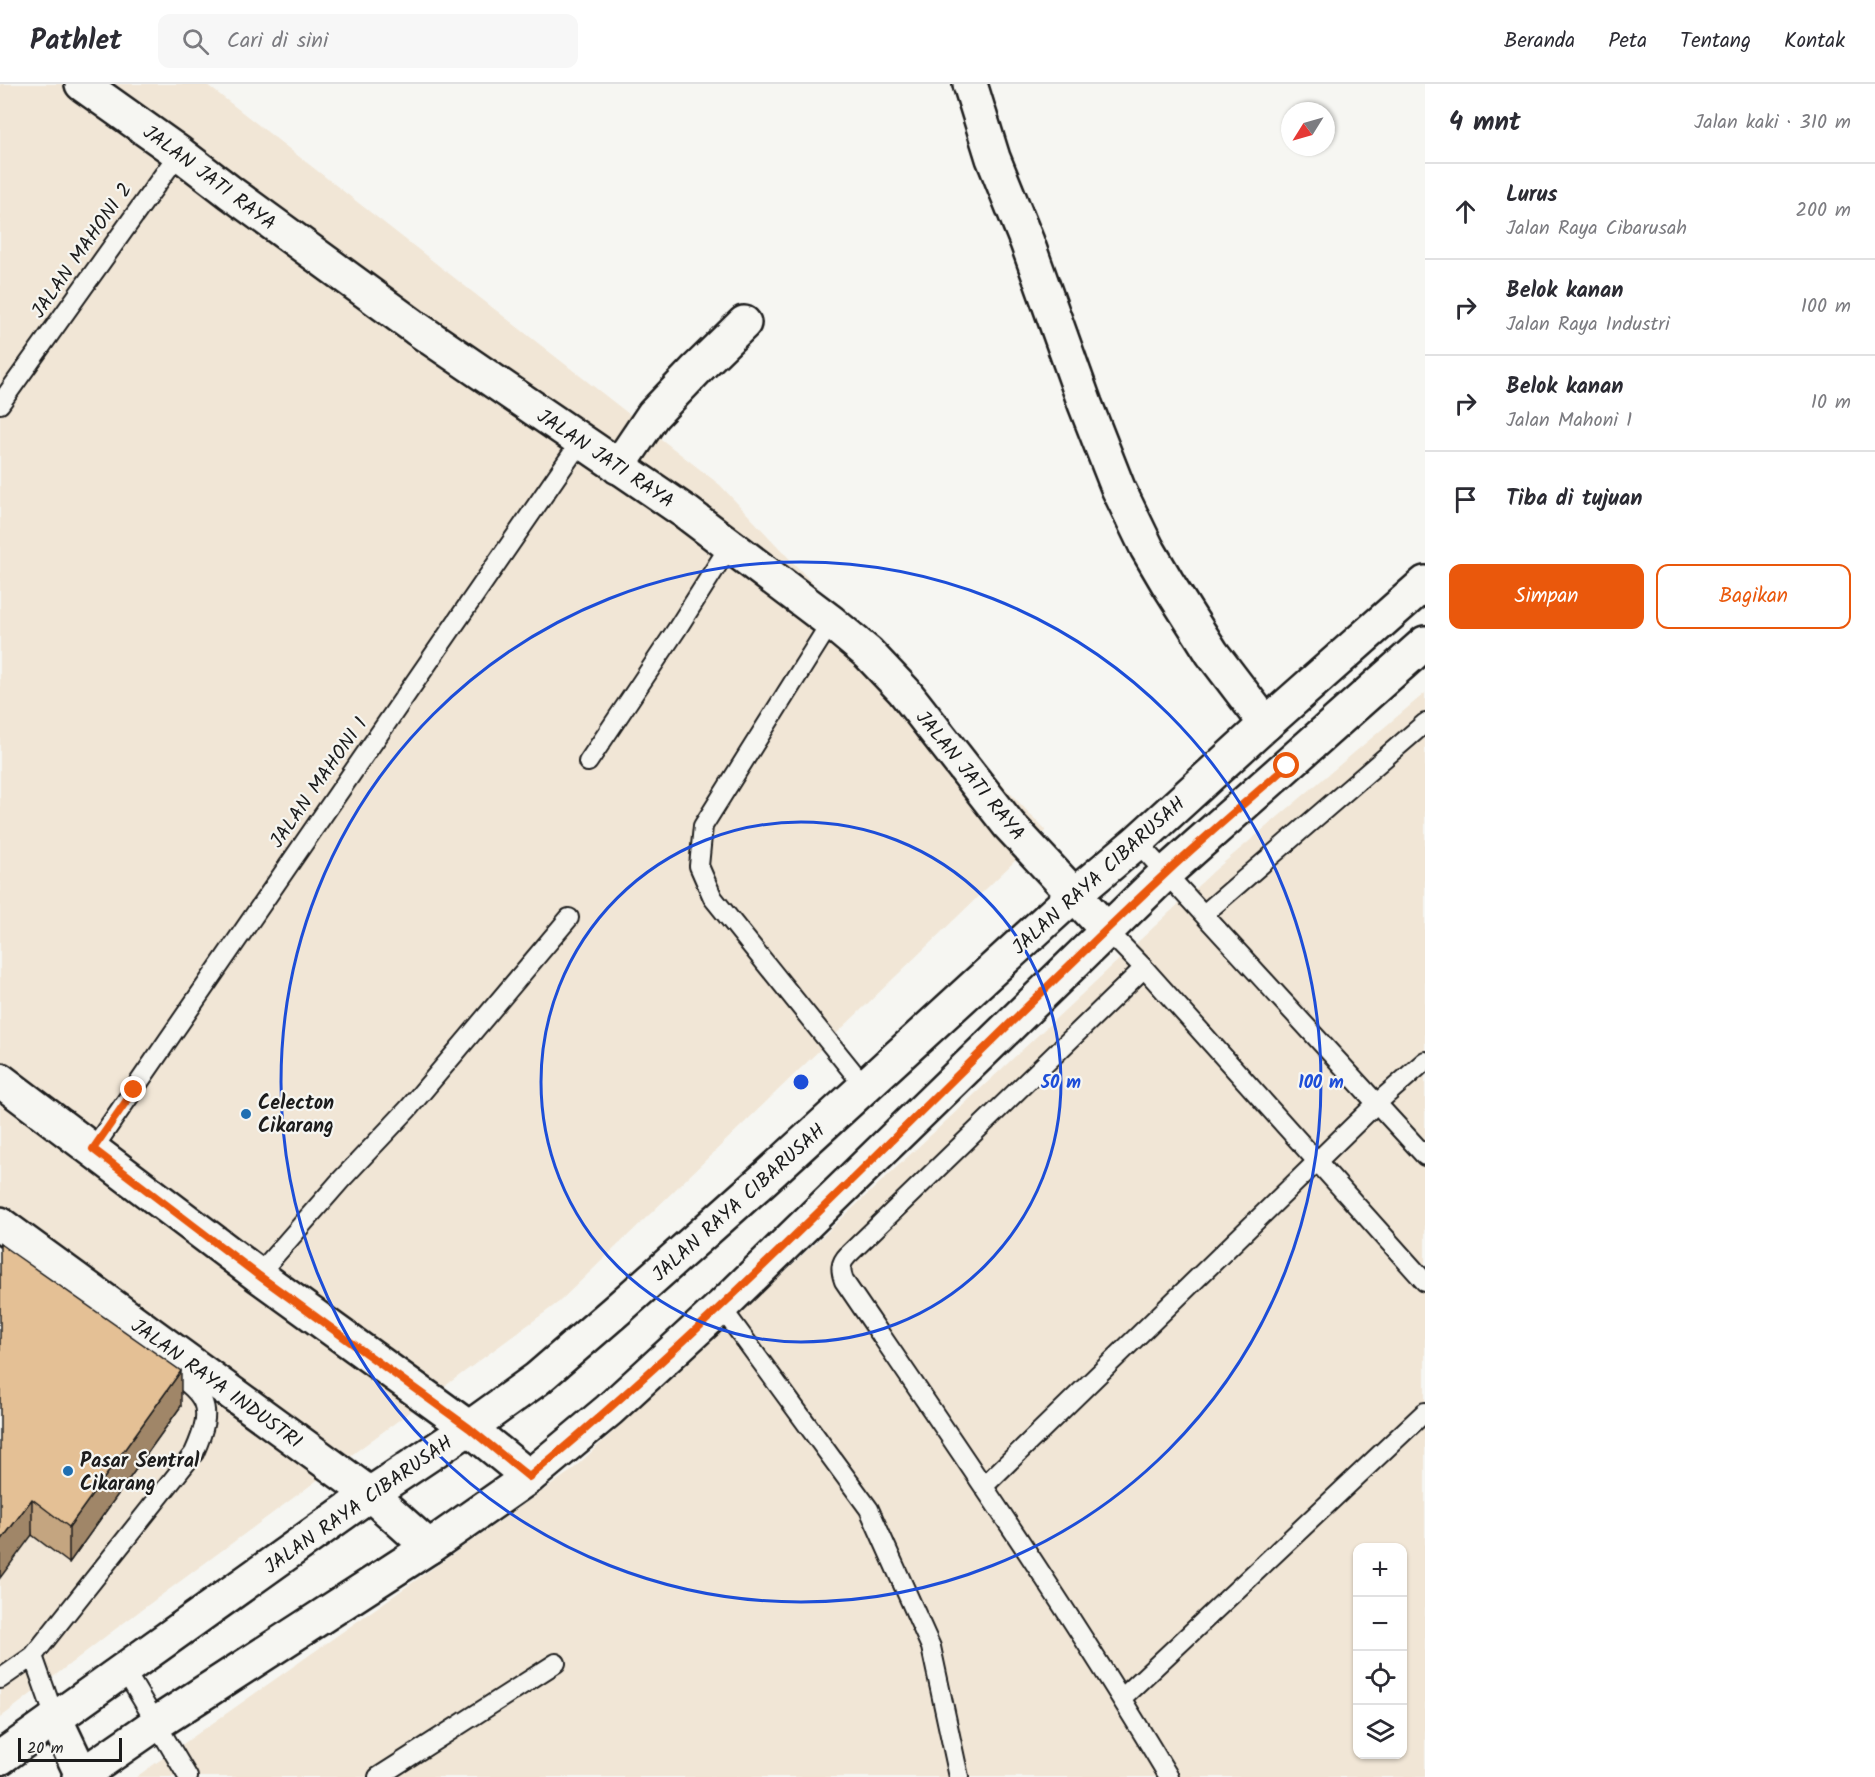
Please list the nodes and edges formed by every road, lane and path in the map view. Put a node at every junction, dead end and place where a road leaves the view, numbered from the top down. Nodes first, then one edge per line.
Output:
1 (82, 84) edge
2 (970, 84) edge
3 (179, 153) junction
4 (744, 323) dead end
5 (0, 404) edge
6 (581, 441) junction
7 (618, 467) junction
8 (730, 545) junction
9 (1425, 583) edge
10 (831, 621) junction
11 (1425, 643) edge
12 (1425, 723) edge
13 (1266, 724) junction
14 (588, 762) dead end
15 (1137, 842) junction
16 (1166, 873) junction
17 (1074, 895) junction
18 (1204, 914) junction
19 (569, 918) dead end
20 (1107, 930) junction
21 (1144, 968) junction
22 (1425, 1061) edge
23 (0, 1080) edge
24 (865, 1087) junction
25 (1377, 1103) junction
26 (93, 1149) junction
27 (1425, 1156) edge
28 (1318, 1162) junction
29 (0, 1224) edge
30 (258, 1275) junction
31 (1425, 1282) edge
32 (721, 1307) junction
33 (143, 1352) edge
34 (1425, 1413) edge
35 (469, 1428) junction
36 (529, 1477) junction
37 (984, 1486) junction
38 (370, 1494) junction
39 (429, 1548) junction
40 (33, 1656) junction
41 (556, 1663) dead end
42 (124, 1669) junction
43 (0, 1679) edge
44 (1122, 1698) junction
45 (55, 1718) junction
46 (157, 1723) junction
47 (0, 1758) edge
48 (81, 1776) edge
49 (188, 1777) edge
50 (378, 1777) edge
51 (959, 1777) edge
52 (1169, 1777) edge

1 - 3 main road, JALAN JATI RAYA
2 - 13 main road
3 - 5 lane, JALAN MAHONI 2
3 - 6 main road, JALAN JATI RAYA
4 - 7 main road
6 - 7 main road, JALAN JATI RAYA
6 - 26 lane, JALAN MAHONI 1
7 - 8 main road, JALAN JATI RAYA
8 - 10 main road, JALAN JATI RAYA
8 - 14 lane
9 - 13 main road, JALAN RAYA CIBARUSAH
10 - 17 main road, JALAN JATI RAYA
10 - 24 lane
11 - 16 main road
12 - 18 lane
13 - 15 main road, JALAN RAYA CIBARUSAH
15 - 16 lane
15 - 17 main road, JALAN RAYA CIBARUSAH
16 - 18 lane
16 - 20 main road
17 - 20 main road, JALAN JATI RAYA
17 - 24 main road, JALAN RAYA CIBARUSAH
18 - 25 lane
19 - 30 lane
20 - 21 lane
20 - 32 main road
21 - 28 lane
21 - 37 lane
22 - 25 lane
23 - 26 main road
24 - 35 main road, JALAN RAYA CIBARUSAH
25 - 27 lane
25 - 28 lane
26 - 30 main road
28 - 31 lane
28 - 37 lane
29 - 38 main road, JALAN RAYA INDUSTRI
30 - 35 main road
32 - 36 main road
32 - 51 lane
33 - 40 lane
34 - 44 lane
35 - 36 main road
35 - 38 main road, JALAN RAYA CIBARUSAH
36 - 39 main road
37 - 44 lane
38 - 39 main road, JALAN RAYA INDUSTRI
38 - 42 main road, JALAN RAYA CIBARUSAH
39 - 46 main road
40 - 43 lane
40 - 45 lane
41 - 50 lane
42 - 45 main road, JALAN RAYA CIBARUSAH
42 - 46 lane
44 - 52 lane
45 - 47 main road, JALAN RAYA CIBARUSAH
45 - 48 main road
46 - 48 main road
46 - 49 lane

